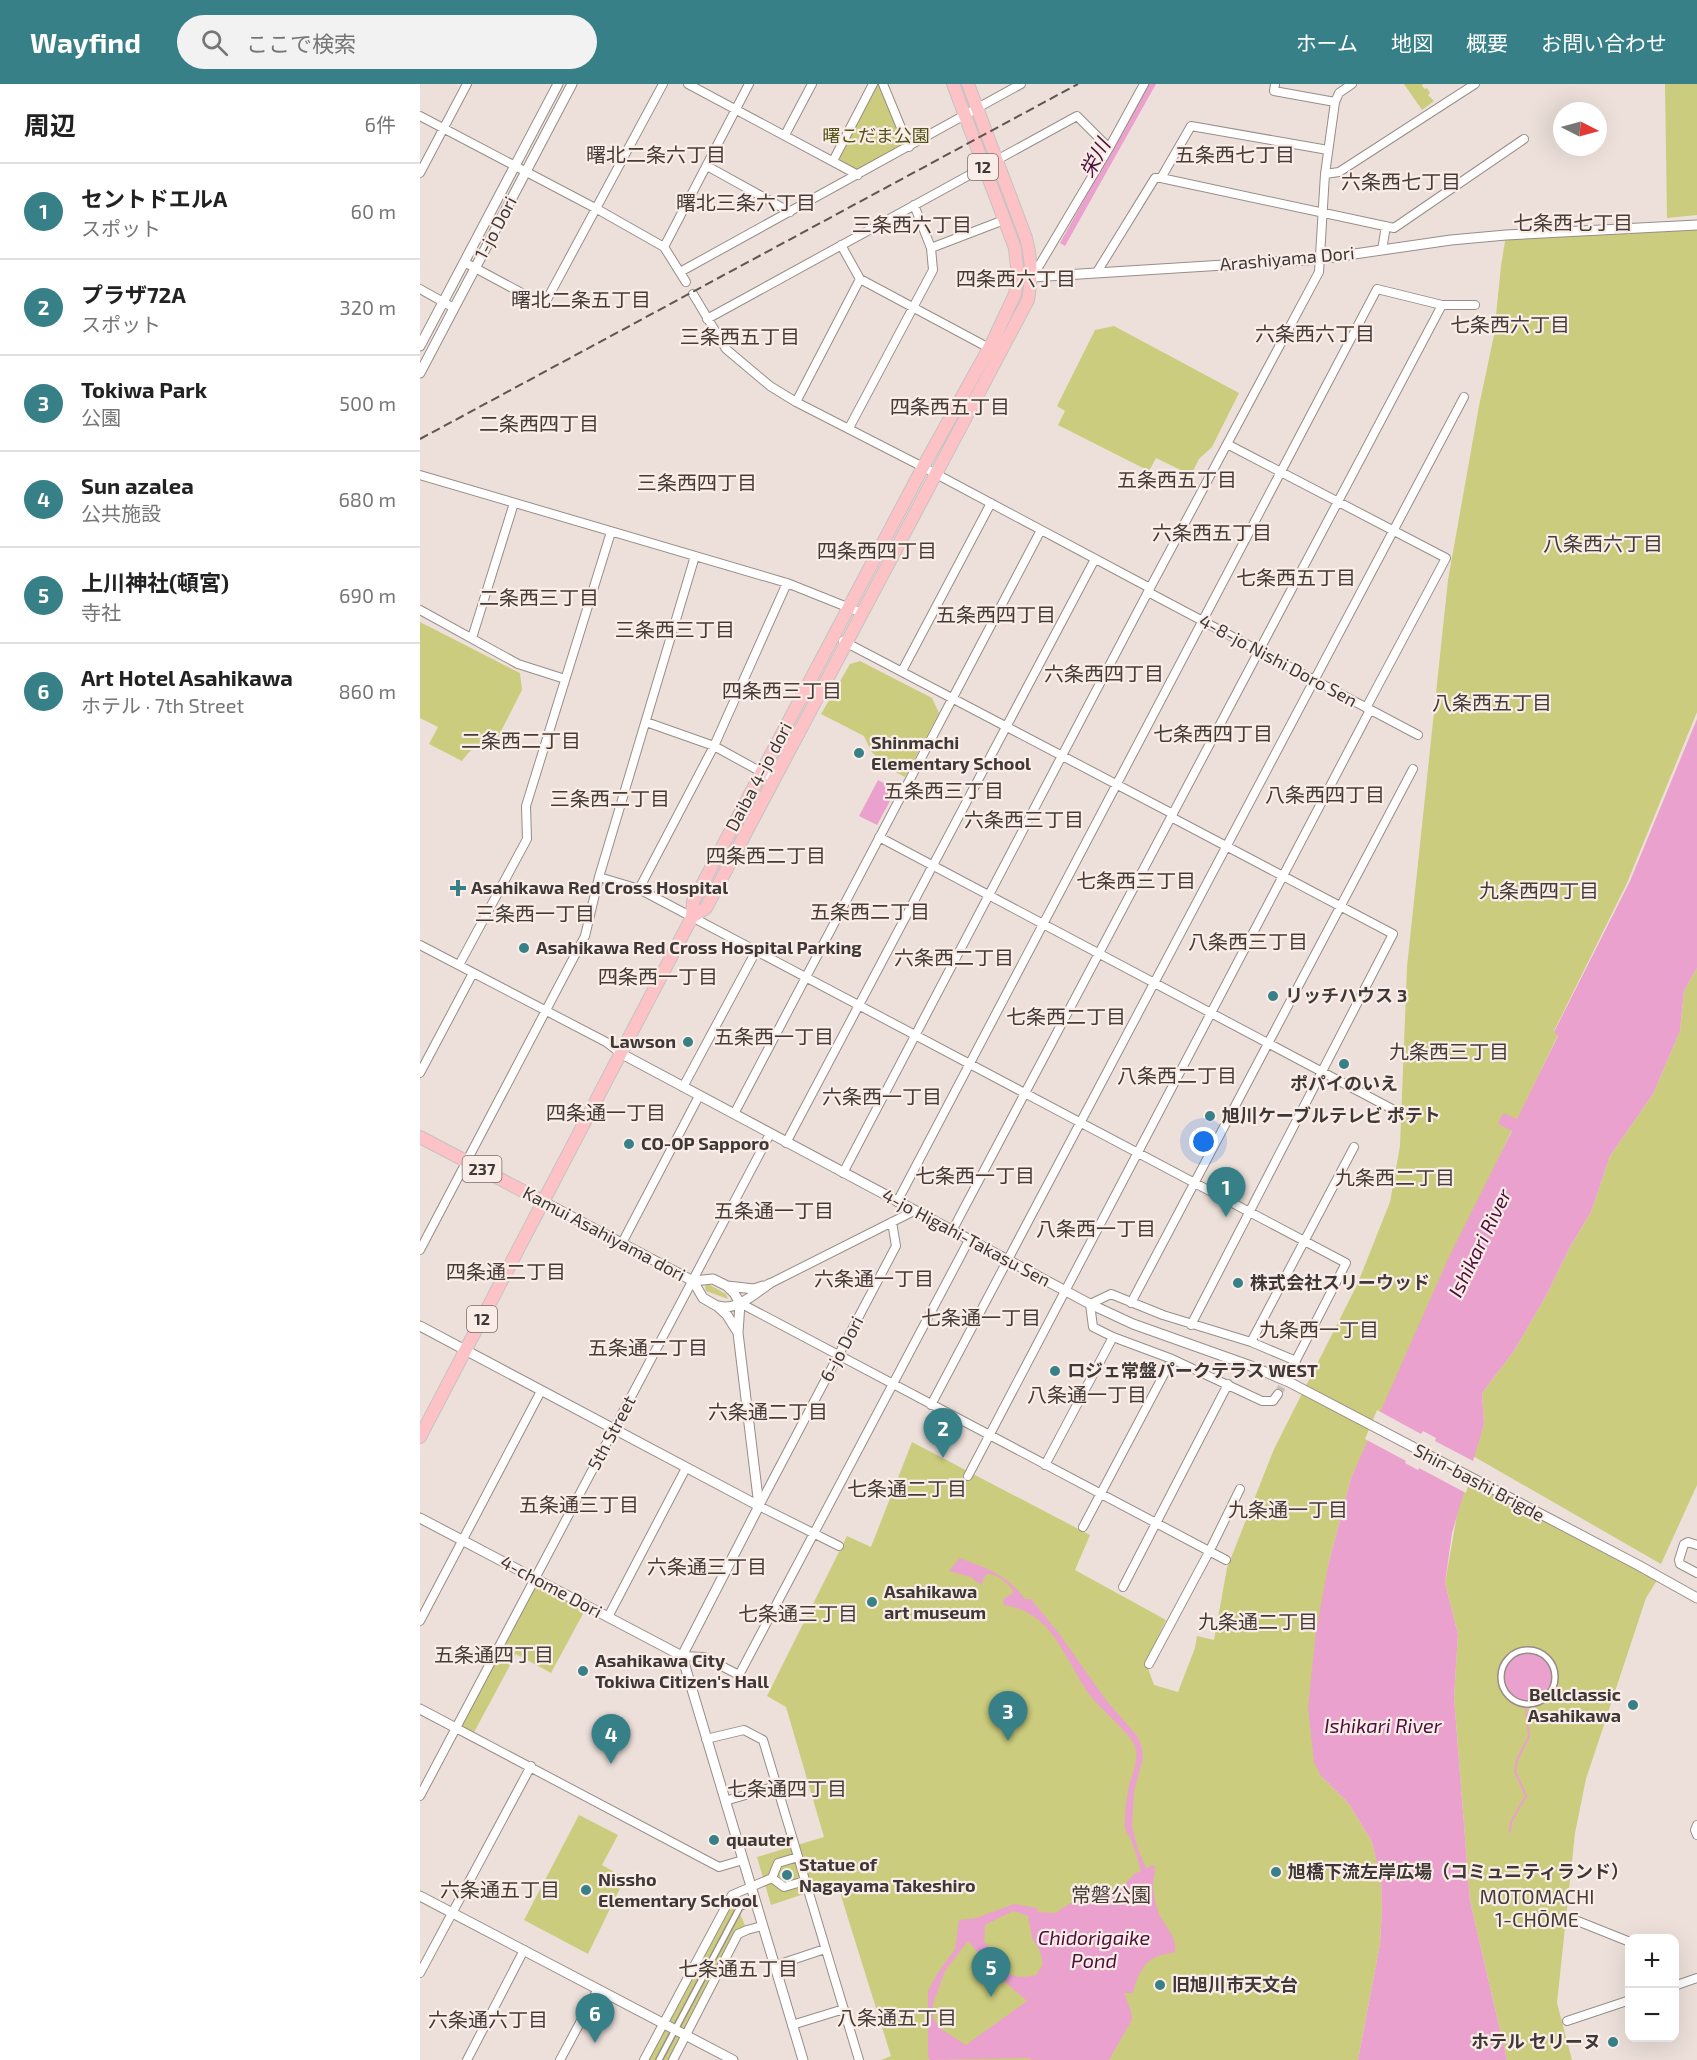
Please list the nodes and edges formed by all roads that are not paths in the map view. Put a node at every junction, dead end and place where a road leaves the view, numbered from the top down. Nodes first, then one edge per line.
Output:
1 (467, 84) edge
2 (558, 84) edge
3 (572, 84) edge
4 (663, 84) edge
5 (688, 84) edge
6 (749, 84) edge
7 (812, 84) edge
8 (873, 84) edge
9 (883, 84) edge
10 (953, 84) edge
11 (968, 84) edge
12 (1021, 84) edge
13 (1144, 84) edge
14 (1275, 84) edge
15 (1352, 84) edge
16 (1475, 84) edge
17 (1335, 102) junction
18 (736, 109) junction
19 (978, 109) junction
20 (420, 116) edge
21 (965, 116) junction
22 (444, 128) junction
23 (785, 135) junction
24 (1524, 139) dead end
25 (909, 147) junction
26 (1109, 148) junction
27 (1328, 150) junction
28 (997, 160) junction
29 (833, 161) junction
30 (514, 166) junction
31 (707, 166) junction
32 (984, 168) junction
33 (525, 172) junction
34 (420, 173) edge
35 (1325, 174) junction
36 (858, 175) junction
37 (1161, 178) junction
38 (914, 205) junction
39 (597, 209) junction
40 (790, 212) junction
41 (1322, 213) junction
42 (1004, 220) junction
43 (1697, 225) edge
44 (1386, 226) junction
45 (841, 245) junction
46 (664, 247) junction
47 (931, 248) junction
48 (1015, 249) junction
49 (1382, 250) junction
50 (1320, 259) junction
51 (464, 262) junction
52 (475, 268) junction
53 (680, 272) junction
54 (1097, 272) junction
55 (1032, 277) junction
56 (860, 279) junction
57 (686, 282) dead end
58 (420, 290) edge
59 (693, 294) dead end
60 (443, 302) junction
61 (1442, 305) junction
62 (1475, 305) dead end
63 (454, 308) junction
64 (913, 309) junction
65 (707, 319) junction
66 (991, 345) junction
67 (420, 346) edge
68 (420, 373) edge
69 (1464, 397) dead end
70 (796, 402) junction
71 (849, 428) junction
72 (1227, 444) junction
73 (923, 466) junction
74 (1281, 472) junction
75 (935, 474) junction
76 (420, 475) edge
77 (1338, 502) junction
78 (514, 503) junction
79 (991, 504) junction
80 (1041, 530) junction
81 (1393, 531) junction
82 (611, 532) junction
83 (695, 556) junction
84 (1095, 559) junction
85 (787, 583) junction
86 (1149, 590) junction
87 (849, 607) junction
88 (420, 610) edge
89 (862, 613) junction
90 (1203, 621) junction
91 (833, 636) junction
92 (472, 638) junction
93 (846, 643) junction
94 (1259, 651) junction
95 (902, 671) junction
96 (565, 679) junction
97 (1314, 681) junction
98 (953, 698) junction
99 (1368, 709) junction
100 (646, 722) junction
101 (1007, 726) junction
102 (1418, 735) dead end
103 (714, 746) junction
104 (1062, 756) junction
105 (1413, 769) dead end
106 (762, 772) junction
107 (774, 779) junction
108 (1117, 785) junction
109 (1172, 816) junction
110 (879, 837) junction
111 (1227, 846) junction
112 (933, 866) junction
113 (1283, 876) junction
114 (599, 877) junction
115 (639, 889) junction
116 (988, 895) junction
117 (1341, 905) junction
118 (692, 917) junction
119 (1043, 924) junction
120 (420, 945) edge
121 (756, 951) junction
122 (1099, 954) junction
123 (459, 965) junction
124 (473, 973) junction
125 (805, 977) junction
126 (1154, 983) junction
127 (859, 1005) junction
128 (546, 1011) junction
129 (1211, 1013) junction
130 (915, 1035) junction
131 (1268, 1043) junction
132 (621, 1054) junction
133 (970, 1064) junction
134 (1321, 1071) junction
135 (420, 1073) edge
136 (683, 1087) junction
137 (1026, 1093) junction
138 (699, 1096) junction
139 (1394, 1110) dead end
140 (734, 1114) junction
141 (1080, 1122) junction
142 (770, 1134) junction
143 (420, 1137) edge
144 (786, 1143) junction
145 (1354, 1147) dead end
146 (1137, 1152) junction
147 (466, 1161) junction
148 (843, 1173) junction
149 (1195, 1183) junction
150 (544, 1202) junction
151 (897, 1202) junction
152 (914, 1211) junction
153 (1250, 1212) junction
154 (892, 1222) junction
155 (952, 1231) junction
156 (969, 1240) junction
157 (1306, 1241) junction
158 (622, 1243) junction
159 (420, 1250) edge
160 (1007, 1260) junction
161 (693, 1281) junction
162 (769, 1284) junction
163 (727, 1286) junction
164 (1065, 1290) junction
165 (740, 1303) junction
166 (1131, 1303) junction
167 (1090, 1304) junction
168 (717, 1306) junction
169 (1191, 1325) junction
170 (420, 1326) edge
171 (738, 1333) junction
172 (1113, 1337) junction
173 (1251, 1342) junction
174 (465, 1351) junction
175 (839, 1356) junction
176 (1172, 1359) junction
177 (892, 1384) junction
178 (1228, 1384) junction
179 (541, 1391) junction
180 (1276, 1398) dead end
181 (1322, 1399) joint
182 (931, 1405) junction
183 (614, 1429) junction
184 (989, 1435) junction
185 (420, 1437) edge
186 (1046, 1465) junction
187 (686, 1468) junction
188 (968, 1476) dead end
189 (1240, 1489) dead end
190 (1100, 1494) junction
191 (759, 1506) junction
192 (420, 1518) edge
193 (1156, 1524) junction
194 (1083, 1527) dead end
195 (813, 1533) junction
196 (463, 1540) junction
197 (1697, 1545) edge
198 (839, 1546) dead end
199 (1209, 1552) junction
200 (1226, 1560) dead end
201 (1697, 1573) edge
202 (536, 1579) junction
203 (1123, 1587) dead end
204 (1697, 1598) edge
205 (608, 1617) junction
206 (420, 1621) edge
207 (682, 1656) junction
208 (1511, 1656) joint
209 (1149, 1664) dead end
210 (420, 1709) edge
211 (456, 1728) junction
212 (706, 1740) junction
213 (531, 1767) junction
214 (776, 1786) junction
215 (420, 1796) edge
216 (725, 1801) junction
217 (1697, 1825) edge
218 (1697, 1835) edge
219 (798, 1857) junction
220 (742, 1860) junction
221 (772, 1878) junction
222 (805, 1881) junction
223 (751, 1886) junction
224 (420, 1896) edge
225 (755, 1902) junction
226 (452, 1912) junction
227 (1575, 1920) dead end
228 (762, 1926) junction
229 (1625, 1940) edge
230 (825, 1949) junction
231 (525, 1950) junction
232 (774, 1966) junction
233 (420, 1973) edge
234 (1697, 1978) edge
235 (1679, 1984) edge
236 (598, 1989) junction
237 (1625, 2001) edge
238 (844, 2009) junction
239 (1567, 2021) dead end
240 (664, 2023) junction
241 (792, 2025) junction
242 (675, 2030) junction
243 (686, 2035) junction
244 (467, 2060) edge
245 (560, 2060) edge
246 (644, 2060) edge
247 (659, 2060) edge
248 (673, 2060) edge
249 (733, 2060) edge
250 (803, 2060) edge
251 (859, 2060) edge

1 - 22 street
2 - 30 street, 1-jo Dori
3 - 33 street, 1-jo Dori
4 - 39 street
5 - 18 street
6 - 18 street
7 - 23 street
8 - 29 street
9 - 25 street
10 - 21 highway, Daiba 4-jo dori / 12
11 - 19 highway, Daiba 4-jo dori / 12
12 - 19 street
13 - 26 street
14 - 17 street
15 - 17 street
16 - 35 street
17 - 27 street
18 - 23 street
18 - 31 street
19 - 21 street
19 - 28 highway, Daiba 4-jo dori / 12
20 - 22 street
21 - 25 street
21 - 32 highway, Daiba 4-jo dori / 12
22 - 30 street
22 - 34 street
23 - 29 street
24 - 44 street
25 - 36 street
26 - 28 street
26 - 55 street
27 - 35 street
27 - 37 street
28 - 32 street
28 - 55 highway, Daiba 4-jo dori / 12
29 - 36 street
30 - 33 street
30 - 51 street, 1-jo Dori
31 - 40 street
31 - 46 street
32 - 38 street
32 - 42 highway, Daiba 4-jo dori / 12
33 - 39 street
33 - 52 street, 1-jo Dori
35 - 41 street
36 - 40 street
37 - 41 street
37 - 54 street
38 - 45 street
38 - 47 street
39 - 46 street
39 - 52 street
40 - 53 street
41 - 44 street
41 - 50 street
42 - 47 street
42 - 48 highway, Daiba 4-jo dori / 12
43 - 49 street, Arashiyama Dori
44 - 49 street
45 - 56 street
45 - 65 street
46 - 53 street
47 - 64 street
48 - 55 highway
48 - 66 highway, Daiba 4-jo dori / 12
49 - 50 street, Arashiyama Dori
50 - 54 street, Arashiyama Dori
50 - 72 street
51 - 52 street
51 - 60 street, 1-jo Dori
52 - 63 street, 1-jo Dori
53 - 57 street
54 - 55 street, Arashiyama Dori
55 - 66 highway, 12
55 - 75 highway, Daiba 4-jo dori / 12
56 - 64 street
56 - 70 street
58 - 60 street
59 - 65 street, 4-8-jo Nishi Doro Sen
60 - 63 street
60 - 67 street, 1-jo Dori
61 - 62 street
61 - 74 street
61 - 77 street
63 - 68 street, 1-jo Dori
64 - 66 street
64 - 71 street
65 - 70 street, 4-8-jo Nishi Doro Sen
66 - 73 highway, Daiba 4-jo dori / 12
69 - 81 street
70 - 71 street, 4-8-jo Nishi Doro Sen
71 - 73 street, 4-8-jo Nishi Doro Sen
72 - 74 street
72 - 86 street
73 - 75 street, 4-8-jo Nishi Doro Sen
73 - 87 highway, Daiba 4-jo dori / 12
74 - 77 street
74 - 90 street
75 - 79 street, 4-8-jo Nishi Doro Sen
75 - 89 highway, Daiba 4-jo dori / 12
76 - 78 street
77 - 81 street
77 - 94 street
78 - 82 street
78 - 92 street
79 - 80 street, 4-8-jo Nishi Doro Sen
79 - 95 street
80 - 84 street, 4-8-jo Nishi Doro Sen
80 - 98 street
81 - 97 street
81 - 99 street
82 - 83 street
82 - 96 street
83 - 85 street
83 - 100 street
84 - 86 street, 4-8-jo Nishi Doro Sen
84 - 101 street
85 - 87 street
85 - 103 street
86 - 90 street, 4-8-jo Nishi Doro Sen
86 - 104 street
87 - 89 street
87 - 91 highway, Daiba 4-jo dori / 12
88 - 92 street
89 - 93 highway, Daiba 4-jo dori / 12
90 - 94 street, 4-8-jo Nishi Doro Sen
90 - 108 street
91 - 93 street
91 - 106 highway, Daiba 4-jo dori / 12
92 - 96 street
93 - 95 street
93 - 107 highway, Daiba 4-jo dori / 12
94 - 97 street, 4-8-jo Nishi Doro Sen
94 - 109 street
95 - 98 street
96 - 123 street
97 - 99 street, 4-8-jo Nishi Doro Sen
97 - 111 street
98 - 101 street
98 - 110 street
99 - 102 street
99 - 113 street, 4-8-jo Nishi Doro Sen
100 - 103 street
100 - 114 street
101 - 104 street
101 - 112 street
103 - 106 street
103 - 115 street
104 - 108 street
104 - 116 street
105 - 117 street
106 - 107 street
106 - 118 highway, Daiba 4-jo dori / 12
107 - 118 highway, Daiba 4-jo dori / 12
108 - 109 street
108 - 119 street
109 - 111 street
109 - 122 street
110 - 112 street
110 - 125 street
111 - 113 street
111 - 126 street
112 - 116 street
112 - 127 street
113 - 117 street
113 - 129 street, 4-8-jo Nishi Doro Sen
114 - 115 street
114 - 128 street
115 - 118 street
116 - 119 street
116 - 130 street
117 - 131 street
117 - 134 street
118 - 121 street
118 - 132 highway, Daiba 4-jo dori / 12
119 - 122 street
119 - 133 street
120 - 123 street
121 - 125 street
121 - 136 street
122 - 126 street
122 - 137 street
123 - 124 street
124 - 128 street
124 - 135 street
125 - 127 street
125 - 140 street
126 - 129 street
126 - 141 street
127 - 130 street
127 - 144 street
128 - 132 street
128 - 147 street
129 - 131 street
129 - 146 street, 4-8-jo Nishi Doro Sen
130 - 133 street
130 - 148 street
131 - 134 street
131 - 149 street
132 - 136 street, 4-jo Higahi-Takasu Sen
132 - 150 highway, Daiba 4-jo dori / 12
133 - 137 street
133 - 151 street
134 - 139 street
134 - 153 street
136 - 138 street, 4-jo Higahi-Takasu Sen
137 - 141 street
137 - 155 street
138 - 140 street, 4-jo Higahi-Takasu Sen
138 - 158 street
140 - 142 street, 4-jo Higahi-Takasu Sen
141 - 146 street
141 - 160 street
142 - 144 street, 4-jo Higahi-Takasu Sen
142 - 161 street, 5th Street
143 - 147 highway, Kamui Asahiyama dori / 237
144 - 148 street, 4-jo Higahi-Takasu Sen
145 - 157 street
146 - 149 street
146 - 164 street, 4-8-jo Nishi Doro Sen
147 - 150 highway, Kamui Asahiyama dori / 237
147 - 159 street
148 - 151 street, 4-jo Higahi-Takasu Sen
149 - 153 street
149 - 166 street
150 - 158 street, Kamui Asahiyama dori
150 - 174 highway, 12
151 - 152 street, 4-jo Higahi-Takasu Sen
152 - 154 street
152 - 155 street, 4-jo Higahi-Takasu Sen
153 - 157 street
153 - 169 street
154 - 162 street
154 - 175 street, 6-jo Dori
155 - 156 street, 4-jo Higahi-Takasu Sen
156 - 160 street, 4-jo Higahi-Takasu Sen
156 - 177 street
157 - 173 street
157 - 173 street
158 - 161 street, Kamui Asahiyama dori
160 - 164 street, 4-jo Higahi-Takasu Sen
160 - 182 street
161 - 163 street, Kamui Asahiyama dori
161 - 168 street, Kamui Asahiyama dori
161 - 183 street, 5th Street
162 - 163 street, Kamui Asahiyama dori
162 - 165 street
163 - 165 street
164 - 167 street, 4-jo Higahi-Takasu Sen
164 - 184 street, 4-8-jo Nishi Doro Sen
165 - 168 street
165 - 171 street
165 - 175 street
166 - 167 street
166 - 169 street
167 - 172 street
167 - 181 street, 4-jo Higahi-Takasu Sen
168 - 171 street, Kamui Asahiyama dori
169 - 173 street
170 - 174 street
171 - 191 street
172 - 176 street
172 - 186 street
174 - 179 street
174 - 185 highway, 12
175 - 177 street
175 - 191 street, 6-jo Dori
176 - 178 street
176 - 190 street
177 - 182 street
177 - 195 street
178 - 180 street
178 - 193 street
179 - 183 street
179 - 196 street
181 - 204 street, Shin-bashi Brigde
182 - 184 street
183 - 187 street
183 - 202 street, 5th Street
184 - 186 street
184 - 188 street, 4-8-jo Nishi Doro Sen
186 - 190 street
187 - 191 street
187 - 205 street
189 - 199 street
190 - 193 street
190 - 194 street
191 - 195 street
191 - 207 street
192 - 196 street, 4-chome Dori
193 - 199 street
193 - 203 street
195 - 198 street
195 - 207 street
196 - 202 street, 4-chome Dori
196 - 206 street
197 - 201 street
199 - 200 street
199 - 209 street
202 - 205 street, 4-chome Dori
202 - 211 street, 5th Street
205 - 207 street, 4-chome Dori
207 - 212 street
208 - 208 street
210 - 211 street
211 - 213 street
211 - 215 street, 5th Street
212 - 214 street
212 - 216 street
213 - 220 street
213 - 226 street
214 - 216 street
214 - 219 street
216 - 220 street
217 - 218 street
219 - 221 street
219 - 222 street
220 - 223 street
221 - 222 street
221 - 223 street
222 - 230 street
223 - 225 street
223 - 240 street
224 - 226 street
225 - 228 street
225 - 242 street
226 - 231 street
226 - 233 street
227 - 229 street
228 - 232 street
228 - 243 street
230 - 232 street
230 - 238 street
231 - 236 street
231 - 244 street
232 - 241 street
234 - 235 street
236 - 240 street
236 - 245 street
237 - 239 street
238 - 241 street
238 - 251 street
240 - 242 street
240 - 246 street
241 - 250 street
242 - 243 street
242 - 247 street
243 - 248 street
243 - 249 street

